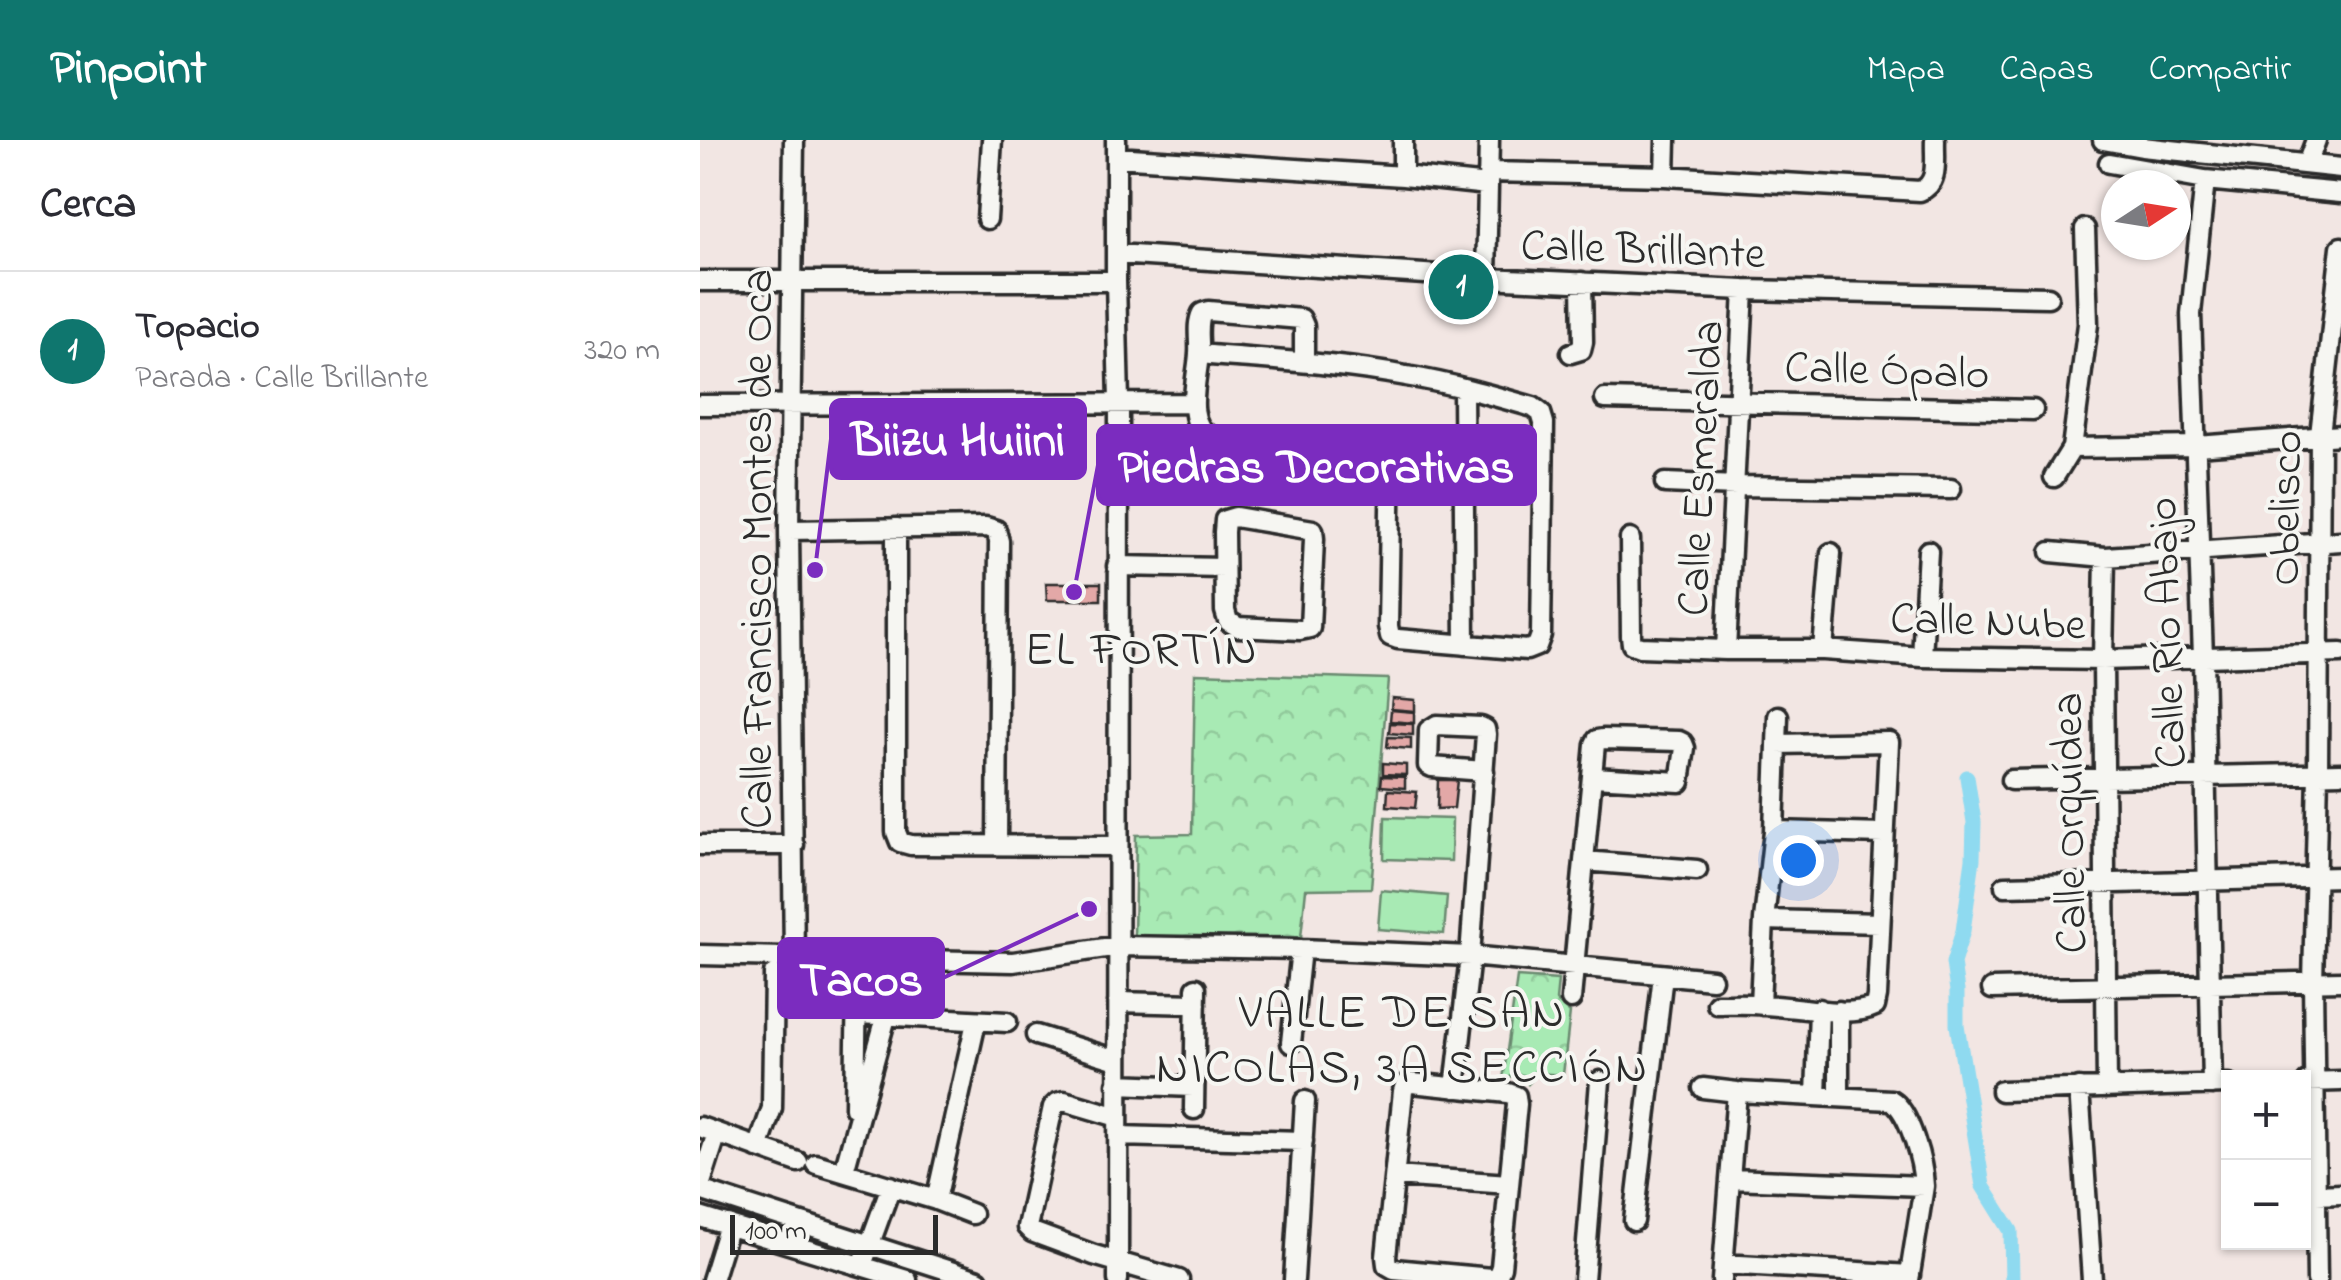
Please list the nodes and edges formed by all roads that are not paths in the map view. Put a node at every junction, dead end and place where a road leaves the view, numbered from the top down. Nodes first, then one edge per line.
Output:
1 (794, 140) edge
2 (992, 140) edge
3 (1404, 140) edge
4 (1489, 140) edge
5 (1666, 140) edge
6 (1935, 140) edge
7 (2103, 140) edge
8 (2316, 140) edge
9 (2143, 144) edge
10 (2227, 148) edge
11 (1116, 149) edge
12 (2109, 163) dead end
13 (2307, 164) junction
14 (2341, 168) edge
15 (1403, 176) junction
16 (1665, 176) junction
17 (1488, 179) junction
18 (2205, 180) junction
19 (2341, 193) edge
20 (987, 219) dead end
21 (2086, 230) dead end
22 (2341, 246) edge
23 (1116, 254) junction
24 (1486, 278) junction
25 (792, 280) junction
26 (700, 281) edge
27 (1116, 281) junction
28 (1582, 282) junction
29 (1744, 290) junction
30 (2048, 297) dead end
31 (1571, 353) dead end
32 (1199, 354) junction
33 (1304, 362) junction
34 (1463, 388) junction
35 (1605, 399) dead end
36 (1119, 402) junction
37 (1740, 402) junction
38 (1194, 403) junction
39 (700, 404) edge
40 (790, 404) junction
41 (2033, 410) dead end
42 (2320, 435) junction
43 (2341, 435) edge
44 (2197, 446) junction
45 (2072, 448) junction
46 (1390, 453) junction
47 (1462, 460) junction
48 (1543, 469) junction
49 (2054, 477) dead end
50 (1665, 483) dead end
51 (1736, 486) junction
52 (1952, 489) dead end
53 (896, 528) junction
54 (789, 530) junction
55 (1630, 539) dead end
56 (2341, 540) edge
57 (2318, 541) junction
58 (2200, 551) junction
59 (1928, 552) dead end
60 (2051, 552) dead end
61 (1831, 553) dead end
62 (2105, 557) junction
63 (1118, 566) junction
64 (1224, 568) junction
65 (1465, 645) junction
66 (1726, 650) junction
67 (1822, 650) junction
68 (2341, 652) edge
69 (2317, 653) junction
70 (1922, 656) junction
71 (2203, 657) junction
72 (2103, 660) junction
73 (1778, 716) dead end
74 (1777, 744) junction
75 (1484, 771) junction
76 (2318, 773) junction
77 (2341, 773) edge
78 (1592, 776) junction
79 (2206, 776) junction
80 (2104, 778) junction
81 (2011, 780) dead end
82 (1774, 830) junction
83 (1884, 834) junction
84 (998, 844) junction
85 (700, 845) edge
86 (794, 845) junction
87 (1117, 846) junction
88 (1584, 861) junction
89 (1697, 870) dead end
90 (2314, 877) junction
91 (2341, 877) edge
92 (2208, 880) junction
93 (2105, 883) junction
94 (2004, 886) dead end
95 (1764, 920) junction
96 (1880, 923) junction
97 (1118, 946) junction
98 (1301, 949) junction
99 (700, 955) edge
100 (1470, 956) junction
101 (794, 958) junction
102 (1573, 967) junction
103 (774, 974) dead end
104 (1663, 975) junction
105 (858, 978) dead end
106 (1712, 980) dead end
107 (2341, 981) edge
108 (2313, 982) junction
109 (2210, 984) junction
110 (2106, 986) junction
111 (1992, 989) dead end
112 (1571, 999) dead end
113 (1118, 1002) junction
114 (1716, 1004) dead end
115 (1760, 1004) junction
116 (1820, 1009) junction
117 (1839, 1011) junction
118 (858, 1014) junction
119 (886, 1017) junction
120 (976, 1022) junction
121 (1007, 1022) dead end
122 (1036, 1036) dead end
123 (1291, 1043) dead end
124 (1117, 1060) junction
125 (2309, 1070) edge
126 (1600, 1080) dead end
127 (2341, 1080) edge
128 (2311, 1082) edge
129 (1117, 1084) junction
130 (2220, 1084) edge
131 (1194, 1087) junction
132 (1455, 1088) junction
133 (1703, 1088) dead end
134 (2079, 1088) junction
135 (2108, 1088) junction
136 (2000, 1091) dead end
137 (1737, 1092) junction
138 (1816, 1096) junction
139 (1839, 1098) junction
140 (1305, 1101) dead end
141 (1194, 1109) dead end
142 (2311, 1114) edge
143 (1118, 1127) junction
144 (708, 1130) edge
145 (855, 1138) junction
146 (1303, 1141) junction
147 (758, 1148) junction
148 (844, 1171) junction
149 (1395, 1176) junction
150 (1731, 1179) junction
151 (1508, 1184) junction
152 (891, 1186) junction
153 (1924, 1186) junction
154 (700, 1188) edge
155 (2341, 1194) edge
156 (2316, 1195) junction
157 (936, 1200) junction
158 (972, 1214) dead end
159 (700, 1218) edge
160 (1634, 1221) dead end
161 (728, 1225) junction
162 (869, 1246) junction
163 (862, 1267) junction
164 (1118, 1271) edge
165 (1722, 1272) edge
166 (709, 1275) edge
167 (1910, 1277) edge
168 (907, 1280) edge
169 (978, 1280) edge
170 (1180, 1280) edge
171 (1294, 1280) edge
172 (1584, 1280) edge
173 (2092, 1280) edge
174 (2317, 1280) edge

1 - 25 street, Calle Francisco Montes de Oca
2 - 20 street
3 - 15 street
4 - 17 street
5 - 16 street
6 - 16 street
7 - 9 street
8 - 13 street
9 - 10 street
10 - 13 street
11 - 15 street
11 - 23 street
12 - 18 street
13 - 14 street
15 - 17 street
16 - 17 street
17 - 24 street
18 - 19 street
18 - 44 street, Calle Río Abajo
21 - 45 street
22 - 42 street, Obelisco
23 - 24 street, Calle Brillante
23 - 27 street
24 - 28 street, Calle Brillante
25 - 26 street
25 - 27 street
25 - 40 street, Calle Francisco Montes de Oca
27 - 36 street
28 - 29 street, Calle Brillante
28 - 31 street
29 - 30 street, Calle Brillante
29 - 37 street, Calle Esmeralda
32 - 33 street
32 - 33 street
32 - 38 street
33 - 34 street
34 - 47 street
34 - 48 street
35 - 37 street, Calle Ópalo
36 - 38 street
36 - 40 street
36 - 63 street
37 - 41 street, Calle Ópalo
37 - 51 street, Calle Esmeralda
38 - 46 street
39 - 40 street
40 - 54 street, Calle Francisco Montes de Oca
42 - 43 street
42 - 44 street
42 - 57 street, Obelisco
44 - 45 street
44 - 58 street, Calle Río Abajo
45 - 49 street
46 - 47 street
46 - 65 street
47 - 48 street
47 - 65 street
48 - 65 street
50 - 51 street
51 - 52 street
51 - 66 street, Calle Esmeralda
53 - 54 street
53 - 84 street
53 - 84 street
54 - 86 street, Calle Francisco Montes de Oca
55 - 66 street, Calle Nube
56 - 57 street
57 - 58 street
57 - 69 street, Obelisco
58 - 62 street
58 - 71 street, Calle Río Abajo
59 - 70 street
60 - 62 street
61 - 67 street
62 - 72 street, Calle Orquídea
63 - 64 street
63 - 87 street
64 - 64 street
66 - 67 street, Calle Nube
67 - 70 street, Calle Nube
68 - 69 street, Calle Nube
69 - 71 street, Calle Nube
69 - 76 street, Obelisco
70 - 72 street, Calle Nube
71 - 72 street, Calle Nube
71 - 79 street, Calle Río Abajo
72 - 80 street, Calle Orquídea
73 - 74 street
74 - 82 street
74 - 83 street
75 - 75 street
75 - 100 street
76 - 77 street
76 - 79 street
76 - 90 street, Obelisco
78 - 78 street
78 - 88 street
79 - 80 street
79 - 92 street, Calle Río Abajo
80 - 81 street
80 - 93 street, Calle Orquídea
82 - 83 street
82 - 95 street
83 - 96 street
84 - 87 street
85 - 86 street
86 - 101 street, Calle Francisco Montes de Oca
87 - 97 street
88 - 89 street
88 - 102 street
90 - 91 street
90 - 92 street
90 - 108 street, Obelisco
92 - 93 street
92 - 109 street, Calle Río Abajo
93 - 94 street
93 - 110 street, Calle Orquídea
95 - 96 street
95 - 115 street
96 - 117 street
97 - 98 street
97 - 101 street
97 - 113 street
98 - 100 street
98 - 123 street
99 - 101 street
100 - 102 street
100 - 132 street
102 - 104 street
102 - 112 street
103 - 147 street
104 - 106 street
104 - 160 street
105 - 118 street
107 - 108 street
108 - 109 street
108 - 125 street, Obelisco
109 - 110 street
109 - 130 street, Calle Río Abajo
110 - 111 street
110 - 135 street, Calle Orquídea
113 - 124 street
113 - 131 street
114 - 115 street
115 - 116 street
116 - 117 street
116 - 138 street
117 - 139 street
118 - 119 street
118 - 145 street
119 - 120 street
119 - 145 street
120 - 121 street
120 - 157 street
122 - 124 street
124 - 129 street
126 - 172 street
127 - 128 street
129 - 131 street
129 - 143 street
130 - 135 street
131 - 141 street
132 - 149 street
132 - 151 street
133 - 137 street
134 - 135 street
134 - 136 street
134 - 173 street
137 - 138 street
137 - 150 street
138 - 139 street
139 - 153 street
140 - 146 street
142 - 156 street, Obelisco
143 - 146 street
143 - 164 street
143 - 164 street
144 - 147 street
144 - 154 street
145 - 148 street
146 - 171 street
147 - 148 street
148 - 152 street
149 - 151 street
149 - 151 street
150 - 153 street
150 - 165 street
152 - 157 street
152 - 162 street
153 - 167 street
154 - 162 street
155 - 156 street
156 - 174 street, Obelisco
157 - 158 street
159 - 161 street
161 - 163 street
161 - 166 street
162 - 163 street
162 - 169 street
163 - 168 street
164 - 170 street
165 - 167 street

